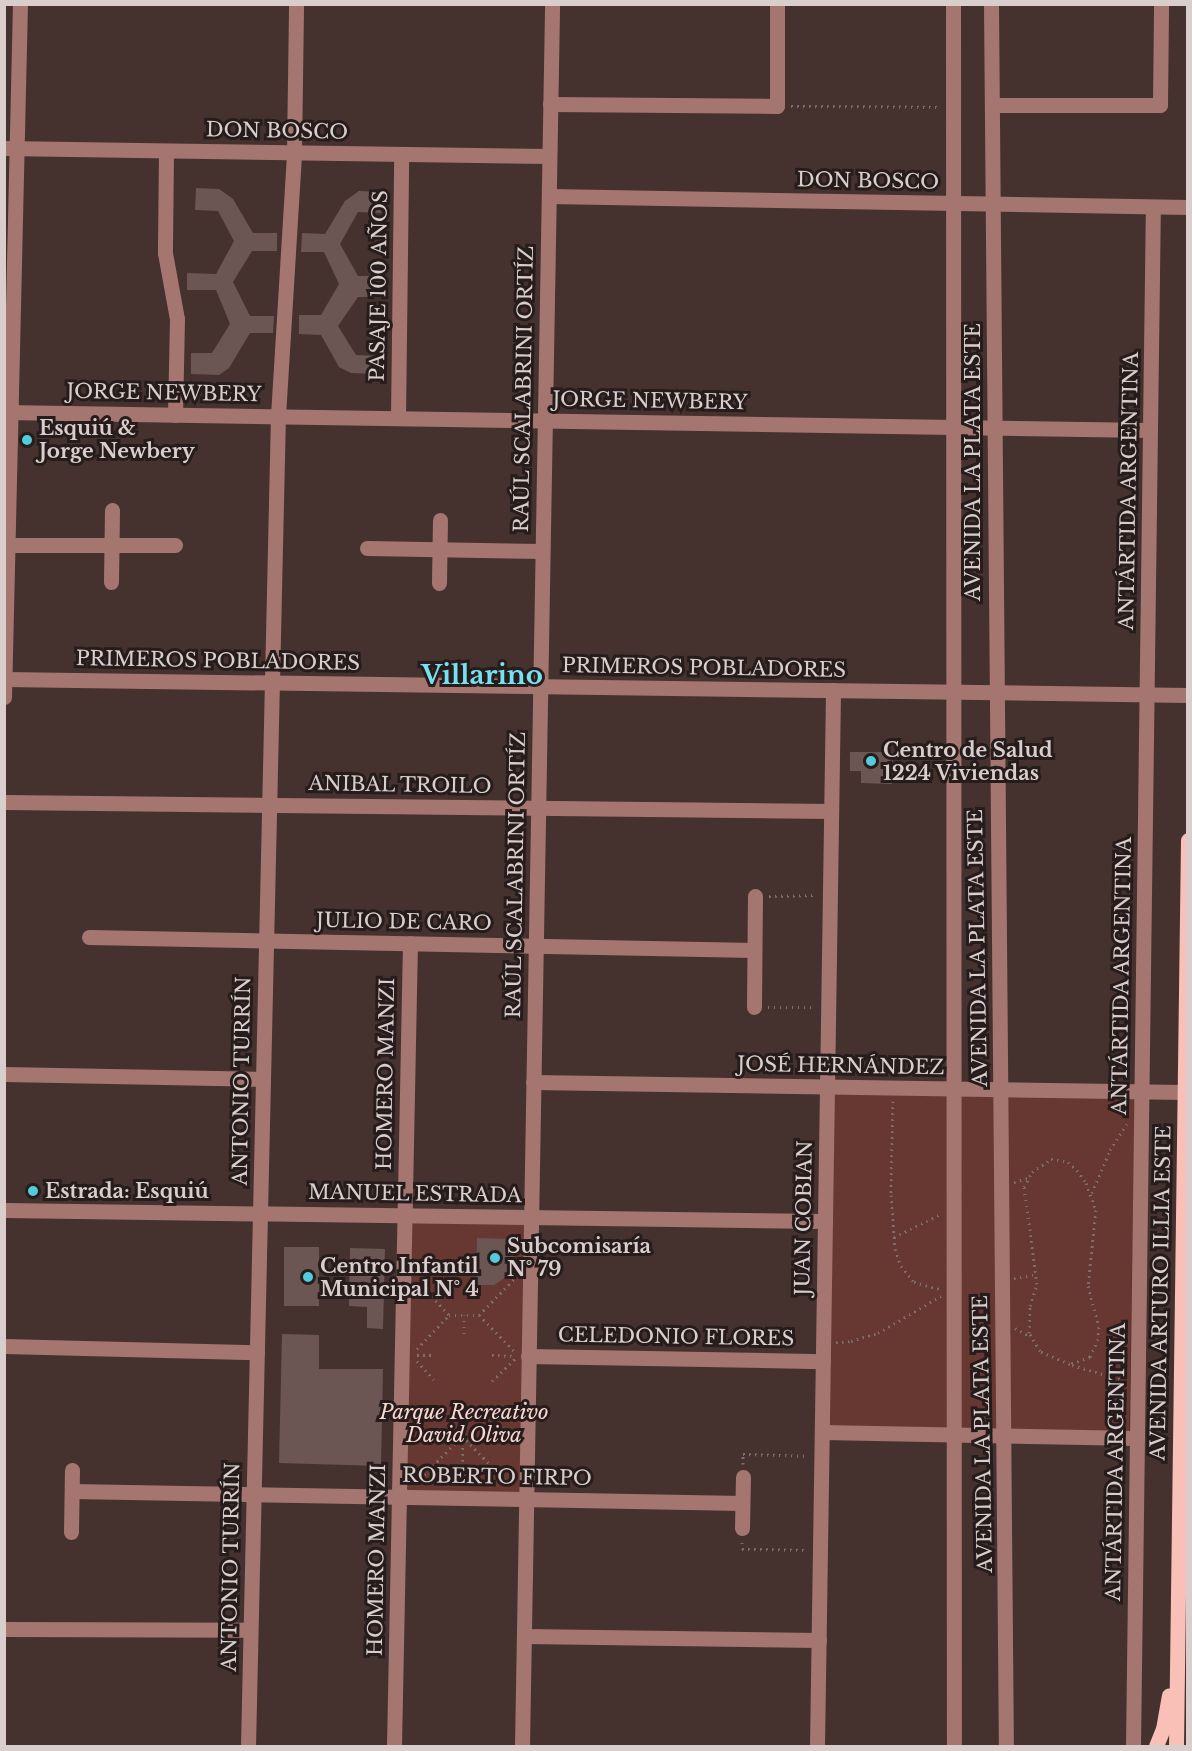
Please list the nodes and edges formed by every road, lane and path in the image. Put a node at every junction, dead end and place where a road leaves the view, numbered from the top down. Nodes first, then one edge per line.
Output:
1 (20, 4) edge
2 (296, 4) edge
3 (552, 4) edge
4 (777, 4) edge
5 (952, 4) edge
6 (991, 4) edge
7 (1161, 4) edge
8 (550, 104) junction
9 (992, 105) junction
10 (777, 106) junction
11 (953, 107) junction
12 (10, 148) edge
13 (166, 151) junction
14 (294, 152) junction
15 (401, 154) junction
16 (549, 156) junction
17 (549, 196) junction
18 (953, 203) junction
19 (992, 204) junction
20 (1153, 207) junction
21 (1188, 207) edge
22 (8, 412) edge
23 (175, 414) junction
24 (279, 416) junction
25 (398, 418) junction
26 (545, 421) junction
27 (953, 427) junction
28 (994, 428) junction
29 (1150, 430) junction
30 (112, 510) dead end
31 (440, 520) dead end
32 (8, 545) junction
33 (175, 545) dead end
34 (112, 546) junction
35 (367, 548) dead end
36 (440, 549) junction
37 (542, 550) junction
38 (111, 582) dead end
39 (439, 583) dead end
40 (5, 680) edge
41 (272, 683) junction
42 (540, 687) junction
43 (833, 690) junction
44 (954, 692) junction
45 (996, 693) junction
46 (1147, 695) junction
47 (1188, 695) edge
48 (4, 697) edge
49 (4, 802) edge
50 (270, 805) junction
51 (538, 807) junction
52 (831, 811) junction
53 (1188, 840) edge
54 (830, 895) junction
55 (755, 896) joint
56 (89, 937) dead end
57 (266, 940) junction
58 (410, 943) junction
59 (536, 946) junction
60 (754, 950) junction
61 (828, 1006) junction
62 (754, 1007) joint
63 (4, 1074) edge
64 (263, 1079) junction
65 (533, 1082) junction
66 (827, 1086) junction
67 (954, 1088) junction
68 (1000, 1089) junction
69 (1142, 1091) junction
70 (1184, 1092) junction
71 (882, 1099) dead end
72 (893, 1099) junction
73 (904, 1099) dead end
74 (1128, 1115) dead end
75 (1128, 1123) junction
76 (1128, 1135) dead end
77 (1091, 1195) junction
78 (954, 1208) junction
79 (4, 1210) edge
80 (260, 1214) junction
81 (404, 1215) junction
82 (531, 1217) junction
83 (825, 1221) junction
84 (894, 1237) junction
85 (1036, 1274) junction
86 (1003, 1280) junction
87 (519, 1286) dead end
88 (413, 1289) dead end
89 (449, 1315) junction
90 (464, 1315) junction
91 (479, 1315) junction
92 (464, 1334) dead end
93 (833, 1342) dead end
94 (412, 1344) dead end
95 (4, 1346) edge
96 (257, 1352) junction
97 (412, 1355) junction
98 (434, 1355) dead end
99 (492, 1355) dead end
100 (521, 1356) junction
101 (823, 1361) junction
102 (1070, 1364) junction
103 (412, 1366) dead end
104 (1123, 1368) dead end
105 (434, 1380) dead end
106 (492, 1381) dead end
107 (463, 1413) dead end
108 (822, 1432) junction
109 (954, 1434) junction
110 (462, 1436) junction
111 (1005, 1436) junction
112 (1137, 1438) junction
113 (822, 1456) junction
114 (72, 1470) dead end
115 (410, 1477) dead end
116 (743, 1477) joint
117 (516, 1480) dead end
118 (420, 1488) dead end
119 (461, 1489) dead end
120 (72, 1491) junction
121 (505, 1491) dead end
122 (405, 1492) junction
123 (254, 1494) junction
124 (521, 1495) junction
125 (742, 1503) junction
126 (742, 1528) joint
127 (71, 1532) dead end
128 (820, 1551) junction
129 (4, 1629) edge
130 (250, 1630) junction
131 (524, 1636) junction
132 (819, 1640) junction
133 (1178, 1649) junction
134 (248, 1746) edge
135 (394, 1746) edge
136 (522, 1746) edge
137 (817, 1746) edge
138 (954, 1746) edge
139 (1006, 1746) edge
140 (1133, 1746) edge
141 (1156, 1746) edge
142 (1176, 1746) edge

1 - 12 street
2 - 14 street
3 - 8 street, RAÚL SCALABRINI ORTÍZ
4 - 10 street
5 - 11 street, AVENIDA LA PLATA ESTE
6 - 9 street, AVENIDA LA PLATA ESTE
7 - 9 street
8 - 10 street
8 - 16 street, RAÚL SCALABRINI ORTÍZ
9 - 19 street, AVENIDA LA PLATA ESTE
10 - 11 path
11 - 18 street, AVENIDA LA PLATA ESTE
12 - 13 street, DON BOSCO
12 - 22 street
13 - 14 street, DON BOSCO
13 - 23 street
14 - 15 street, DON BOSCO
14 - 24 street, ANTONIO TURRÍN
15 - 16 street, DON BOSCO
15 - 25 street, PASAJE 100 AÑOS
16 - 17 street, RAÚL SCALABRINI ORTÍZ
17 - 18 street, DON BOSCO
17 - 26 street, RAÚL SCALABRINI ORTÍZ
18 - 19 street, DON BOSCO
18 - 27 street, AVENIDA LA PLATA ESTE
19 - 20 street, DON BOSCO
19 - 28 street, AVENIDA LA PLATA ESTE
20 - 21 street, DON BOSCO
20 - 29 street, ANTÁRTIDA ARGENTINA
22 - 23 street, JORGE NEWBERY
22 - 32 street
23 - 24 street, JORGE NEWBERY
24 - 25 street, JORGE NEWBERY
24 - 41 street, ANTONIO TURRÍN
25 - 26 street, JORGE NEWBERY
26 - 27 street, JORGE NEWBERY
26 - 37 street, RAÚL SCALABRINI ORTÍZ
27 - 28 street, JORGE NEWBERY
27 - 44 street, AVENIDA LA PLATA ESTE
28 - 29 street, JORGE NEWBERY
28 - 45 street, AVENIDA LA PLATA ESTE
29 - 46 street, ANTÁRTIDA ARGENTINA
30 - 34 street
31 - 36 street
32 - 34 street
32 - 40 street
33 - 34 street
34 - 38 street
35 - 36 street
36 - 37 street
36 - 39 street
37 - 42 street, RAÚL SCALABRINI ORTÍZ
40 - 41 street, PRIMEROS POBLADORES
40 - 48 street
41 - 42 street, PRIMEROS POBLADORES
41 - 50 street, ANTONIO TURRÍN
42 - 43 street, PRIMEROS POBLADORES
42 - 51 street, RAÚL SCALABRINI ORTÍZ
43 - 44 street, PRIMEROS POBLADORES
43 - 52 street, JUAN COBIAN
44 - 45 street, PRIMEROS POBLADORES
44 - 67 street, AVENIDA LA PLATA ESTE
45 - 46 street, PRIMEROS POBLADORES
45 - 68 street, AVENIDA LA PLATA ESTE
46 - 47 street, PRIMEROS POBLADORES
46 - 69 street, ANTÁRTIDA ARGENTINA
49 - 50 street, ANIBAL TROILO
50 - 51 street, ANIBAL TROILO
50 - 57 street, ANTONIO TURRÍN
51 - 52 street, ANIBAL TROILO
51 - 59 street, RAÚL SCALABRINI ORTÍZ
52 - 54 street, JUAN COBIAN
53 - 70 main road, AVENIDA ARTURO ILLIA ESTE
54 - 55 path
54 - 61 street, JUAN COBIAN
55 - 60 street
56 - 57 street, JULIO DE CARO
57 - 58 street, JULIO DE CARO
57 - 64 street, ANTONIO TURRÍN
58 - 59 street, JULIO DE CARO
58 - 81 street, HOMERO MANZI
59 - 60 street, JULIO DE CARO
59 - 65 street, RAÚL SCALABRINI ORTÍZ
60 - 62 street
61 - 62 path
61 - 66 street, JUAN COBIAN
63 - 64 street
64 - 80 street, ANTONIO TURRÍN
65 - 66 street, JOSÉ HERNÁNDEZ
65 - 82 street, RAÚL SCALABRINI ORTÍZ
66 - 67 street, JOSÉ HERNÁNDEZ
66 - 83 street, JUAN COBIAN
67 - 68 street, JOSÉ HERNÁNDEZ
67 - 78 street, AVENIDA LA PLATA ESTE
68 - 69 street, JOSÉ HERNÁNDEZ
68 - 86 street, AVENIDA LA PLATA ESTE
69 - 70 street, JOSÉ HERNÁNDEZ
69 - 112 street, ANTÁRTIDA ARGENTINA
70 - 133 main road, AVENIDA ARTURO ILLIA ESTE
71 - 72 path
72 - 73 path
72 - 84 path
74 - 75 path
75 - 76 path
75 - 77 path
77 - 85 path
77 - 102 path
78 - 84 path
78 - 109 street, AVENIDA LA PLATA ESTE
79 - 80 street, MANUEL ESTRADA
80 - 81 street, MANUEL ESTRADA
80 - 96 street, ANTONIO TURRÍN
81 - 82 street, MANUEL ESTRADA
81 - 122 street, HOMERO MANZI
82 - 83 street, MANUEL ESTRADA
82 - 100 street, RAÚL SCALABRINI ORTÍZ
83 - 101 street, JUAN COBIAN
84 - 93 path
85 - 86 path
85 - 102 path
86 - 111 street, AVENIDA LA PLATA ESTE
87 - 91 path
88 - 89 path
89 - 90 path
89 - 97 path
90 - 91 path
90 - 92 path
91 - 100 path
94 - 97 path
95 - 96 street
96 - 123 street, ANTONIO TURRÍN
97 - 98 path
97 - 103 path
97 - 105 path
99 - 100 path
100 - 101 street, CELEDONIO FLORES
100 - 106 path
100 - 124 street, RAÚL SCALABRINI ORTÍZ
101 - 108 street, JUAN COBIAN
102 - 104 path
107 - 110 path
108 - 109 street
108 - 113 street, JUAN COBIAN
109 - 111 street
109 - 138 street, AVENIDA LA PLATA ESTE
110 - 119 path
110 - 122 path
110 - 124 path
111 - 112 street
111 - 139 street, AVENIDA LA PLATA ESTE
112 - 140 street, ANTÁRTIDA ARGENTINA
113 - 116 path
113 - 128 street, JUAN COBIAN
114 - 120 street
115 - 122 path
116 - 125 street
117 - 124 path
118 - 122 path
120 - 123 street, ROBERTO FIRPO
120 - 127 street
121 - 124 path
122 - 123 street, ROBERTO FIRPO
122 - 124 street, ROBERTO FIRPO
122 - 135 street, HOMERO MANZI
123 - 130 street, ANTONIO TURRÍN
124 - 125 street, ROBERTO FIRPO
124 - 131 street, RAÚL SCALABRINI ORTÍZ
125 - 126 street
126 - 128 path
128 - 132 street, JUAN COBIAN
129 - 130 street
130 - 134 street, ANTONIO TURRÍN
131 - 132 street
131 - 136 street, RAÚL SCALABRINI ORTÍZ
132 - 137 street, JUAN COBIAN
133 - 141 main road
133 - 142 main road, AVENIDA ARTURO ILLIA ESTE

